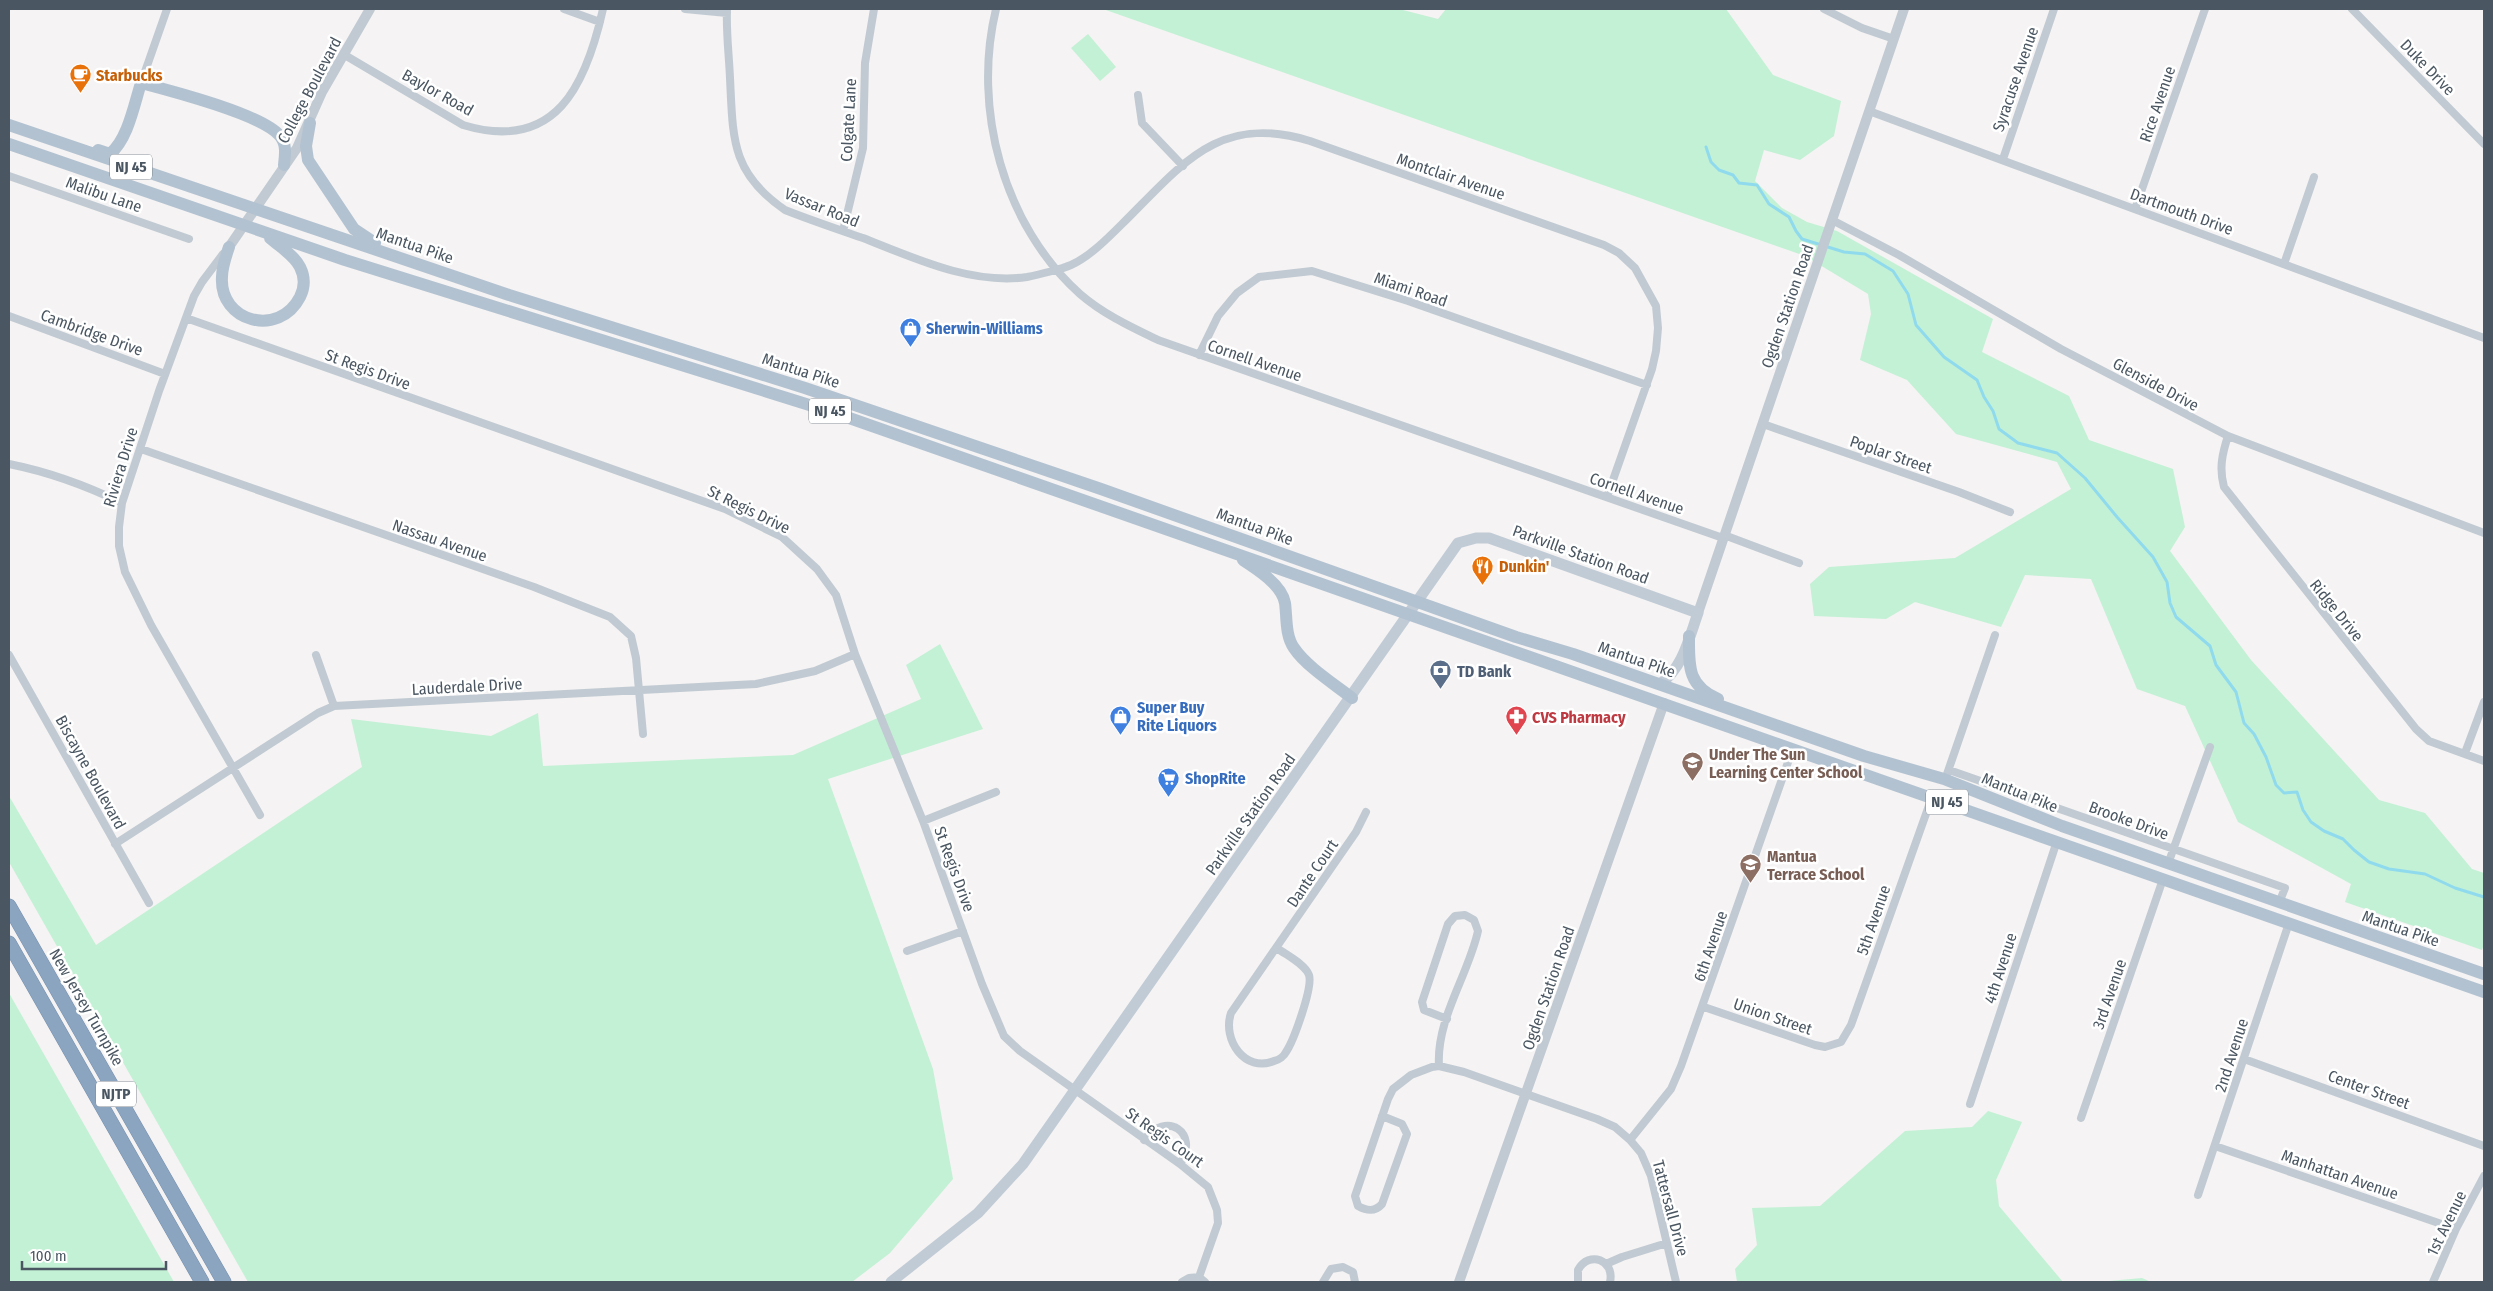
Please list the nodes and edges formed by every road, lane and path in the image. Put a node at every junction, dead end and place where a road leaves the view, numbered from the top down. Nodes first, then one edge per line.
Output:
1 (168, 9) edge
2 (370, 9) edge
3 (564, 9) edge
4 (603, 9) edge
5 (685, 9) edge
6 (874, 9) edge
7 (996, 9) edge
8 (1824, 9) edge
9 (1904, 9) edge
10 (2054, 9) edge
11 (2205, 9) edge
12 (2352, 9) edge
13 (727, 11) edge
14 (600, 22) junction
15 (1894, 40) junction
16 (343, 54) junction
17 (142, 83) junction
18 (1138, 95) dead end
19 (1869, 111) junction
20 (310, 122) junction
21 (9, 125) edge
22 (36, 134) junction
23 (123, 136) junction
24 (9, 144) edge
25 (2484, 144) edge
26 (294, 152) junction
27 (307, 154) junction
28 (2002, 159) junction
29 (284, 165) junction
30 (1183, 166) junction
31 (9, 176) edge
32 (2314, 177) dead end
33 (187, 184) junction
34 (254, 208) junction
35 (2135, 209) junction
36 (1832, 220) junction
37 (243, 226) junction
38 (843, 231) junction
39 (264, 234) junction
40 (189, 239) dead end
41 (229, 247) junction
42 (2284, 264) junction
43 (432, 268) junction
44 (1055, 268) junction
45 (9, 316) edge
46 (186, 318) junction
47 (2484, 338) edge
48 (1199, 355) junction
49 (165, 374) junction
50 (1647, 385) junction
51 (1763, 424) junction
52 (2228, 436) junction
53 (141, 449) junction
54 (9, 464) edge
55 (1607, 496) junction
56 (122, 502) junction
57 (2010, 512) dead end
58 (2484, 533) edge
59 (1723, 536) junction
60 (1226, 549) junction
61 (1799, 563) dead end
62 (1417, 601) junction
63 (1410, 613) junction
64 (1698, 613) junction
65 (1995, 635) dead end
66 (1689, 636) junction
67 (855, 654) junction
68 (9, 655) edge
69 (316, 655) dead end
70 (1660, 684) junction
71 (638, 691) junction
72 (1352, 698) junction
73 (2484, 702) edge
74 (1664, 703) junction
75 (334, 706) junction
76 (642, 734) dead end
77 (2210, 747) dead end
78 (1794, 748) junction
79 (2465, 753) junction
80 (1864, 756) junction
81 (2484, 762) edge
82 (233, 770) junction
83 (1947, 775) junction
84 (996, 792) dead end
85 (1932, 797) junction
86 (1366, 812) dead end
87 (260, 815) dead end
88 (923, 821) junction
89 (2057, 841) junction
90 (115, 844) junction
91 (2173, 850) junction
92 (2168, 864) junction
93 (2163, 879) junction
94 (149, 903) dead end
95 (2279, 904) junction
96 (9, 906) edge
97 (2289, 923) junction
98 (963, 931) junction
99 (9, 943) edge
100 (1277, 948) junction
101 (907, 951) dead end
102 (2484, 974) edge
103 (2484, 992) edge
104 (1704, 1007) junction
105 (1447, 1019) junction
106 (1834, 1046) joint
107 (2244, 1059) junction
108 (1439, 1066) junction
109 (1075, 1091) junction
110 (1527, 1094) junction
111 (1970, 1104) dead end
112 (1382, 1116) junction
113 (2082, 1118) dead end
114 (1144, 1140) junction
115 (1630, 1140) junction
116 (2215, 1146) junction
117 (2484, 1146) edge
118 (1180, 1164) junction
119 (2484, 1176) edge
120 (2198, 1195) dead end
121 (2456, 1229) junction
122 (1667, 1243) junction
123 (1606, 1264) junction
124 (1202, 1280) edge
125 (202, 1282) edge
126 (224, 1282) edge
127 (891, 1282) edge
128 (1182, 1282) edge
129 (1323, 1282) edge
130 (1355, 1282) edge
131 (1459, 1282) edge
132 (1578, 1282) edge
133 (1610, 1282) edge
134 (1676, 1282) edge
135 (2432, 1282) edge

1 - 17 street
2 - 16 street, College Boulevard
3 - 14 street
4 - 14 street, Baylor Road
5 - 13 street, Vassar Road
6 - 38 street, Colgate Lane
7 - 44 street, Cornell Avenue
8 - 15 street
9 - 15 street, Ogden Station Road
10 - 28 street, Syracuse Avenue
11 - 35 street, Rice Avenue
12 - 25 street, Duke Drive
13 - 38 street, Vassar Road
14 - 16 street, Baylor Road
15 - 19 street, Ogden Station Road
16 - 20 street, College Boulevard
17 - 23 main road
17 - 29 main road
18 - 30 street
19 - 28 street, Dartmouth Drive
19 - 36 street, Ogden Station Road
20 - 26 street, College Boulevard
20 - 27 main road
21 - 22 main road, Mantua Pike / NJ 45
22 - 23 main road
22 - 33 main road, Mantua Pike / NJ 45
23 - 33 main road
24 - 37 main road, Mantua Pike / NJ 45
26 - 27 main road
26 - 29 street, College Boulevard
27 - 43 main road
28 - 35 street, Dartmouth Drive
29 - 34 street, College Boulevard
30 - 44 street, Montclair Avenue
30 - 50 street, Montclair Avenue
31 - 40 street, Malibu Lane
32 - 42 street
33 - 34 main road, Mantua Pike / NJ 45
34 - 37 street, Riviera Drive
34 - 43 main road, Mantua Pike / NJ 45
35 - 42 street, Dartmouth Drive
36 - 51 street, Ogden Station Road
36 - 52 street, Glenside Drive
37 - 39 main road, Mantua Pike / NJ 45
37 - 41 street, Riviera Drive
38 - 44 street, Vassar Road
39 - 41 main road
39 - 60 main road, Mantua Pike / NJ 45
41 - 46 street, Riviera Drive
42 - 47 street, Dartmouth Drive
43 - 62 main road, Mantua Pike / NJ 45
44 - 48 street, Cornell Avenue
45 - 49 street, Cambridge Drive
46 - 49 street, Riviera Drive
46 - 67 street, St Regis Drive
48 - 50 street, Miami Road
48 - 55 street, Cornell Avenue
49 - 53 street, Riviera Drive
50 - 55 street, Montclair Avenue
51 - 57 street, Poplar Street
51 - 59 street, Ogden Station Road
52 - 58 street, Glenside Drive
52 - 79 street, Ridge Drive
53 - 56 street, Riviera Drive
53 - 71 street, Nassau Avenue
54 - 56 street
55 - 59 street, Cornell Avenue
56 - 82 street, Riviera Drive
59 - 61 street, Cornell Avenue
59 - 64 street, Ogden Station Road
60 - 63 main road, Mantua Pike / NJ 45
60 - 72 main road
62 - 63 main road, Parkville Station Road
62 - 64 main road, Parkville Station Road
62 - 70 main road, Mantua Pike / NJ 45
63 - 72 main road, Parkville Station Road
63 - 74 main road, Mantua Pike / NJ 45
64 - 66 main road
65 - 83 street
66 - 70 main road
66 - 80 main road
67 - 71 street, Lauderdale Drive
67 - 88 street, St Regis Drive
68 - 90 street, Biscayne Boulevard
69 - 75 street
70 - 80 main road, Mantua Pike / NJ 45
71 - 75 street, Lauderdale Drive
71 - 76 street, Nassau Avenue
72 - 109 main road, Parkville Station Road
73 - 79 street
74 - 78 main road, Mantua Pike / NJ 45
74 - 110 street, Ogden Station Road
75 - 82 street, Lauderdale Drive
77 - 91 street
78 - 85 main road, Mantua Pike / NJ 45
78 - 104 street, 6th Avenue
79 - 81 street, Ridge Drive
80 - 83 main road, Mantua Pike / NJ 45
82 - 87 street, Riviera Drive
82 - 90 street, Lauderdale Drive
83 - 91 street, Brooke Drive
83 - 92 main road, Mantua Pike / NJ 45
84 - 88 street
85 - 89 main road, Mantua Pike / NJ 45
85 - 106 street, 5th Avenue
86 - 100 street, Dante Court
88 - 98 street, St Regis Drive
89 - 93 main road, Mantua Pike / NJ 45
89 - 111 street, 4th Avenue
90 - 94 street, Biscayne Boulevard
91 - 92 street
91 - 95 street, Brooke Drive
92 - 95 main road, Mantua Pike / NJ 45
93 - 97 main road, Mantua Pike / NJ 45
93 - 113 street, 3rd Avenue
95 - 102 main road, Mantua Pike / NJ 45
96 - 126 highway, New Jersey Turnpike / NJTP
97 - 103 main road, Mantua Pike / NJ 45
97 - 107 street, 2nd Avenue
98 - 101 street
98 - 109 street, St Regis Drive
99 - 125 highway, NJTP
100 - 100 street, Dante Court
104 - 106 street, Union Street
104 - 115 street, 6th Avenue
105 - 105 street
105 - 108 street
107 - 116 street, 2nd Avenue
107 - 117 street, Center Street
108 - 110 street, Tattersall Drive
108 - 112 street
109 - 114 street, St Regis Court
109 - 127 main road, Parkville Station Road
110 - 115 street, Tattersall Drive
110 - 131 street, Ogden Station Road
112 - 112 street
114 - 118 street, St Regis Court
114 - 118 street
115 - 122 street, Tattersall Drive
116 - 120 street, 2nd Avenue
116 - 121 street, Manhattan Avenue
118 - 124 street, St Regis Court
119 - 121 street, 1st Avenue
121 - 135 street, 1st Avenue
122 - 123 street
122 - 134 street, Tattersall Drive
123 - 132 street
123 - 133 street
124 - 128 street, St Regis Court
129 - 130 street

